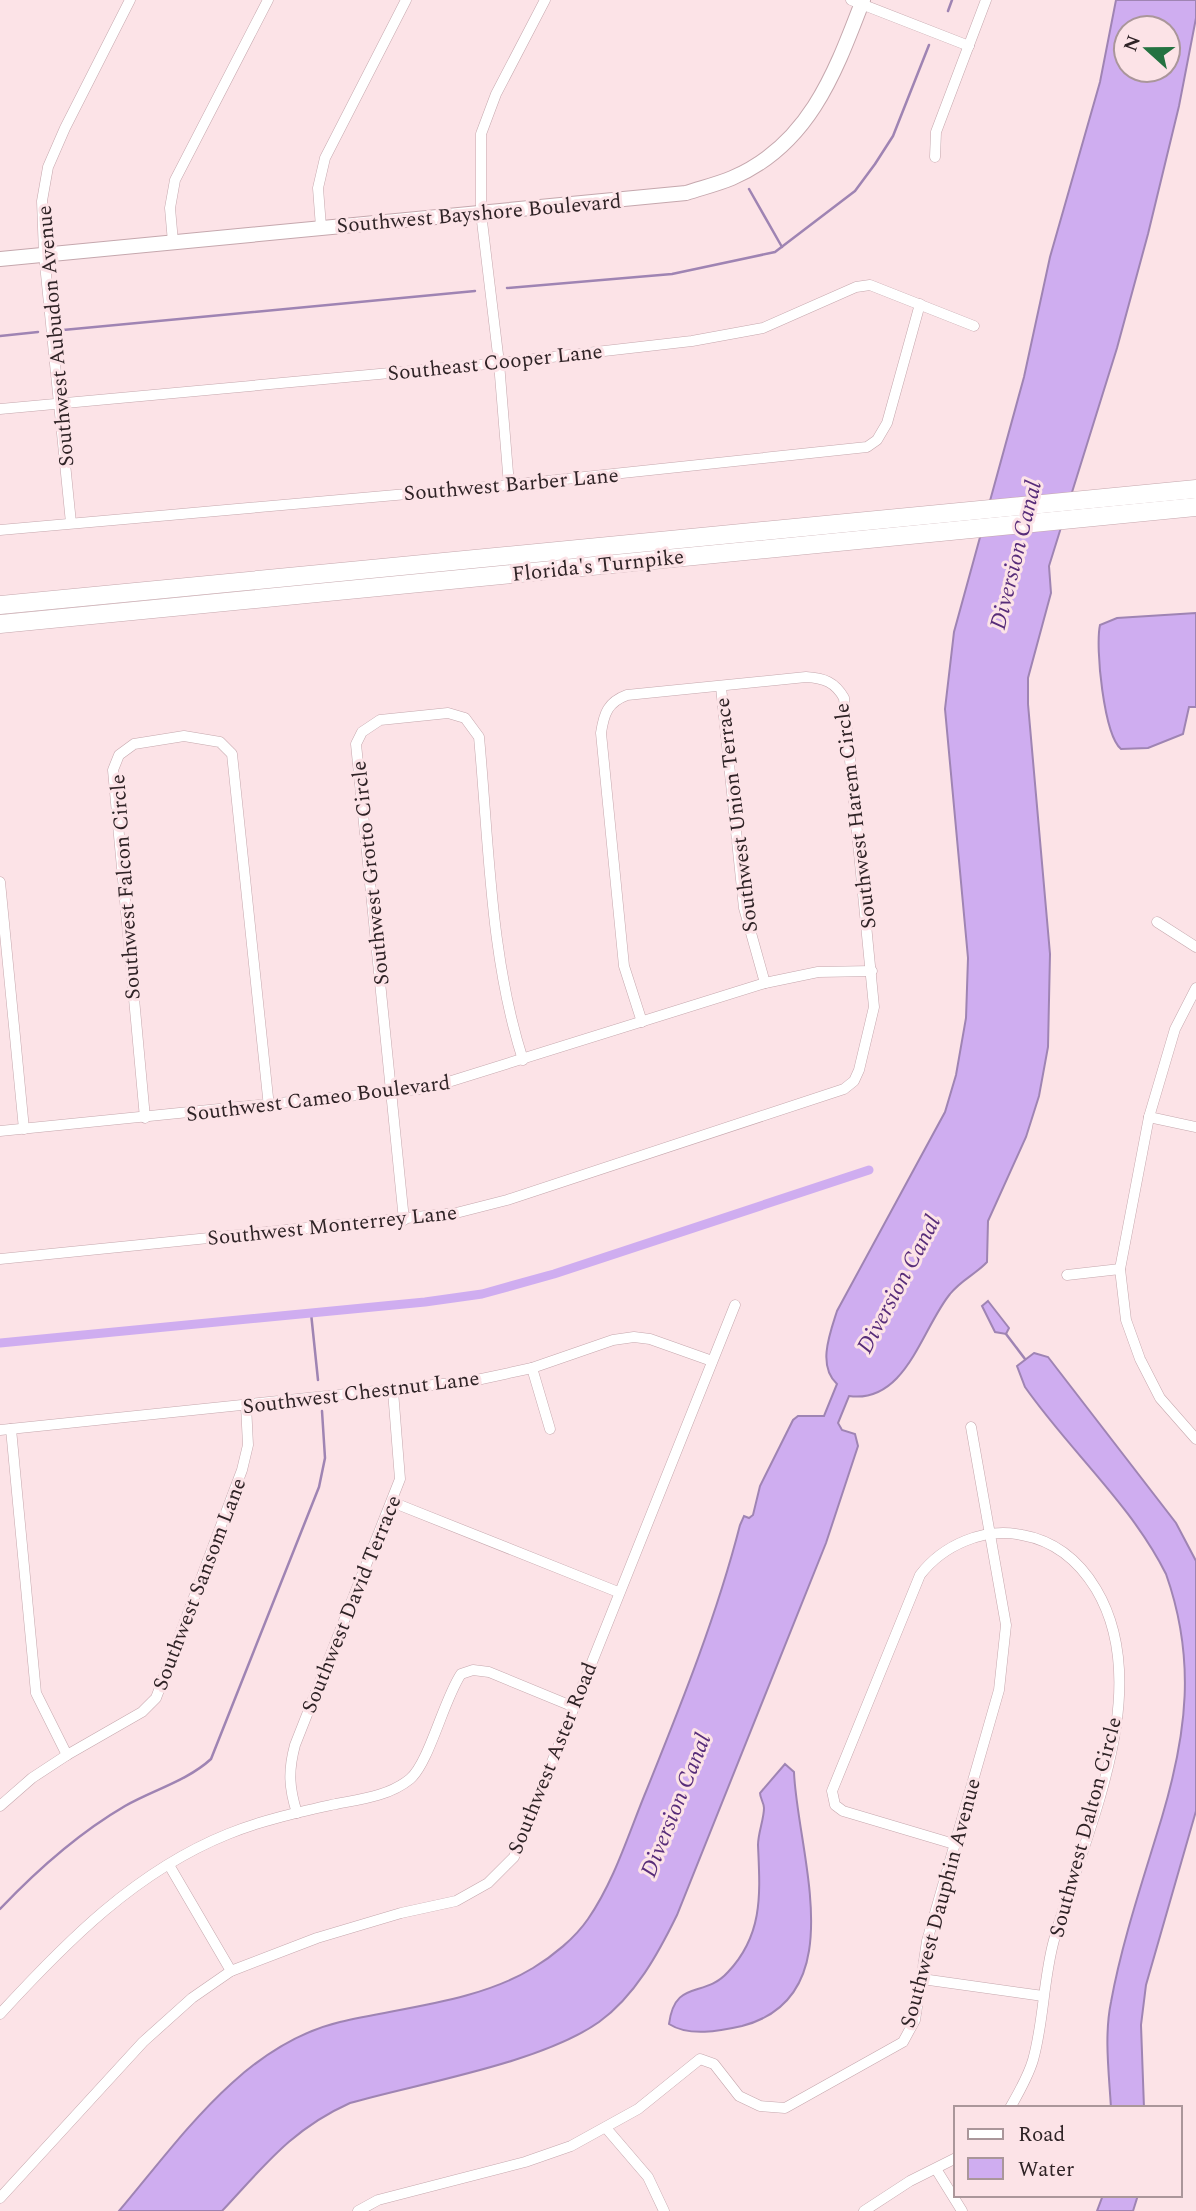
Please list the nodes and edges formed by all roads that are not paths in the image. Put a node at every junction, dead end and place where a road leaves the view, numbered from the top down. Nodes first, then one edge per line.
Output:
1 (131, 0) edge
2 (268, 0) edge
3 (406, 0) edge
4 (545, 0) edge
5 (986, 0) edge
6 (858, 1) edge
7 (969, 46) junction
8 (935, 158) dead end
9 (481, 213) junction
10 (321, 227) junction
11 (173, 242) junction
12 (44, 254) junction
13 (0, 259) edge
14 (920, 304) junction
15 (974, 326) dead end
16 (499, 363) junction
17 (59, 404) junction
18 (0, 409) edge
19 (509, 485) junction
20 (1196, 489) edge
21 (1196, 507) edge
22 (964, 519) junction
23 (71, 523) junction
24 (0, 530) edge
25 (0, 605) edge
26 (0, 624) edge
27 (721, 687) junction
28 (0, 882) edge
29 (1157, 922) dead end
30 (1196, 947) edge
31 (873, 971) junction
32 (765, 983) junction
33 (1196, 988) edge
34 (642, 1022) junction
35 (523, 1060) junction
36 (854, 1081) joint
37 (392, 1094) junction
38 (269, 1107) junction
39 (1149, 1117) junction
40 (145, 1118) junction
41 (1196, 1127) edge
42 (24, 1129) junction
43 (0, 1131) edge
44 (404, 1220) junction
45 (0, 1259) edge
46 (1120, 1269) junction
47 (1068, 1275) dead end
48 (735, 1305) dead end
49 (712, 1361) junction
50 (532, 1368) junction
51 (393, 1391) junction
52 (246, 1405) junction
53 (971, 1427) dead end
54 (5, 1429) edge
55 (550, 1429) dead end
56 (1196, 1439) edge
57 (393, 1502) junction
58 (989, 1534) junction
59 (618, 1592) junction
60 (574, 1707) junction
61 (67, 1755) junction
62 (0, 1806) edge
63 (298, 1813) junction
64 (954, 1844) junction
65 (169, 1865) junction
66 (231, 1970) junction
67 (922, 1979) junction
68 (1043, 1996) junction
69 (0, 2014) edge
70 (1011, 2106) edge
71 (607, 2128) junction
72 (954, 2159) edge
73 (936, 2169) junction
74 (0, 2198) edge
75 (358, 2211) edge
76 (664, 2211) edge
77 (864, 2211) edge
78 (962, 2211) edge

1 - 12 street, Southwest Aubudon Avenue
2 - 11 street
3 - 10 street
4 - 9 street
5 - 7 street
6 - 7 street
6 - 9 street, Southwest Bayshore Boulevard
7 - 8 street
9 - 10 street, Southwest Bayshore Boulevard
9 - 16 street
10 - 11 street, Southwest Bayshore Boulevard
11 - 12 street, Southwest Bayshore Boulevard
12 - 13 street, Southwest Bayshore Boulevard
12 - 17 street, Southwest Aubudon Avenue
14 - 15 street, Southeast Cooper Lane
14 - 16 street, Southeast Cooper Lane
14 - 19 street, Southwest Barber Lane
16 - 17 street, Southeast Cooper Lane
16 - 19 street
17 - 18 street, Southeast Cooper Lane
17 - 23 street, Southwest Aubudon Avenue
19 - 23 street, Southwest Barber Lane
20 - 22 highway, Florida's Turnpike
21 - 22 highway, Florida's Turnpike
22 - 25 highway, Florida's Turnpike
22 - 26 highway, Florida's Turnpike
23 - 24 street, Southwest Barber Lane
27 - 31 street, Southwest Harem Circle
27 - 32 street, Southwest Union Terrace
27 - 34 street, Southwest Harem Circle
28 - 42 street
29 - 30 street
31 - 32 street, Southwest Cameo Boulevard
31 - 36 street, Southwest Harem Circle
32 - 34 street, Southwest Cameo Boulevard
33 - 39 street
34 - 35 street, Southwest Cameo Boulevard
35 - 37 street, Southwest Cameo Boulevard
35 - 37 street, Southwest Grotto Circle
36 - 44 street, Southwest Monterrey Lane
37 - 38 street, Southwest Cameo Boulevard
37 - 44 street, Southwest Grotto Circle
38 - 40 street, Southwest Cameo Boulevard
38 - 40 street, Southwest Falcon Circle
39 - 41 street
39 - 46 street
40 - 42 street, Southwest Cameo Boulevard
42 - 43 street, Southwest Cameo Boulevard
44 - 45 street, Southwest Monterrey Lane
46 - 47 street
46 - 56 street
48 - 49 street, Southwest Aster Road
49 - 50 street, Southwest Chestnut Lane
49 - 59 street, Southwest Aster Road
50 - 51 street, Southwest Chestnut Lane
50 - 55 street
51 - 52 street, Southwest Chestnut Lane
51 - 57 street, Southwest David Terrace
52 - 54 street, Southwest Chestnut Lane
52 - 61 street, Southwest Sansom Lane
53 - 58 street, Southwest Dauphin Avenue
54 - 61 street
57 - 59 street
57 - 63 street, Southwest David Terrace
58 - 64 street, Southwest Dauphin Avenue
58 - 64 street, Southwest Dalton Circle
58 - 68 street, Southwest Dalton Circle
59 - 60 street, Southwest Aster Road
60 - 63 street
60 - 66 street, Southwest Aster Road
61 - 62 street, Southwest Sansom Lane
63 - 65 street
64 - 67 street, Southwest Dauphin Avenue
65 - 66 street
65 - 69 street
66 - 74 street, Southwest Aster Road
67 - 68 street
67 - 71 street, Southwest Dauphin Avenue
68 - 70 street, Southwest Dalton Circle
71 - 75 street
71 - 76 street
72 - 73 street
73 - 77 street
73 - 78 street

